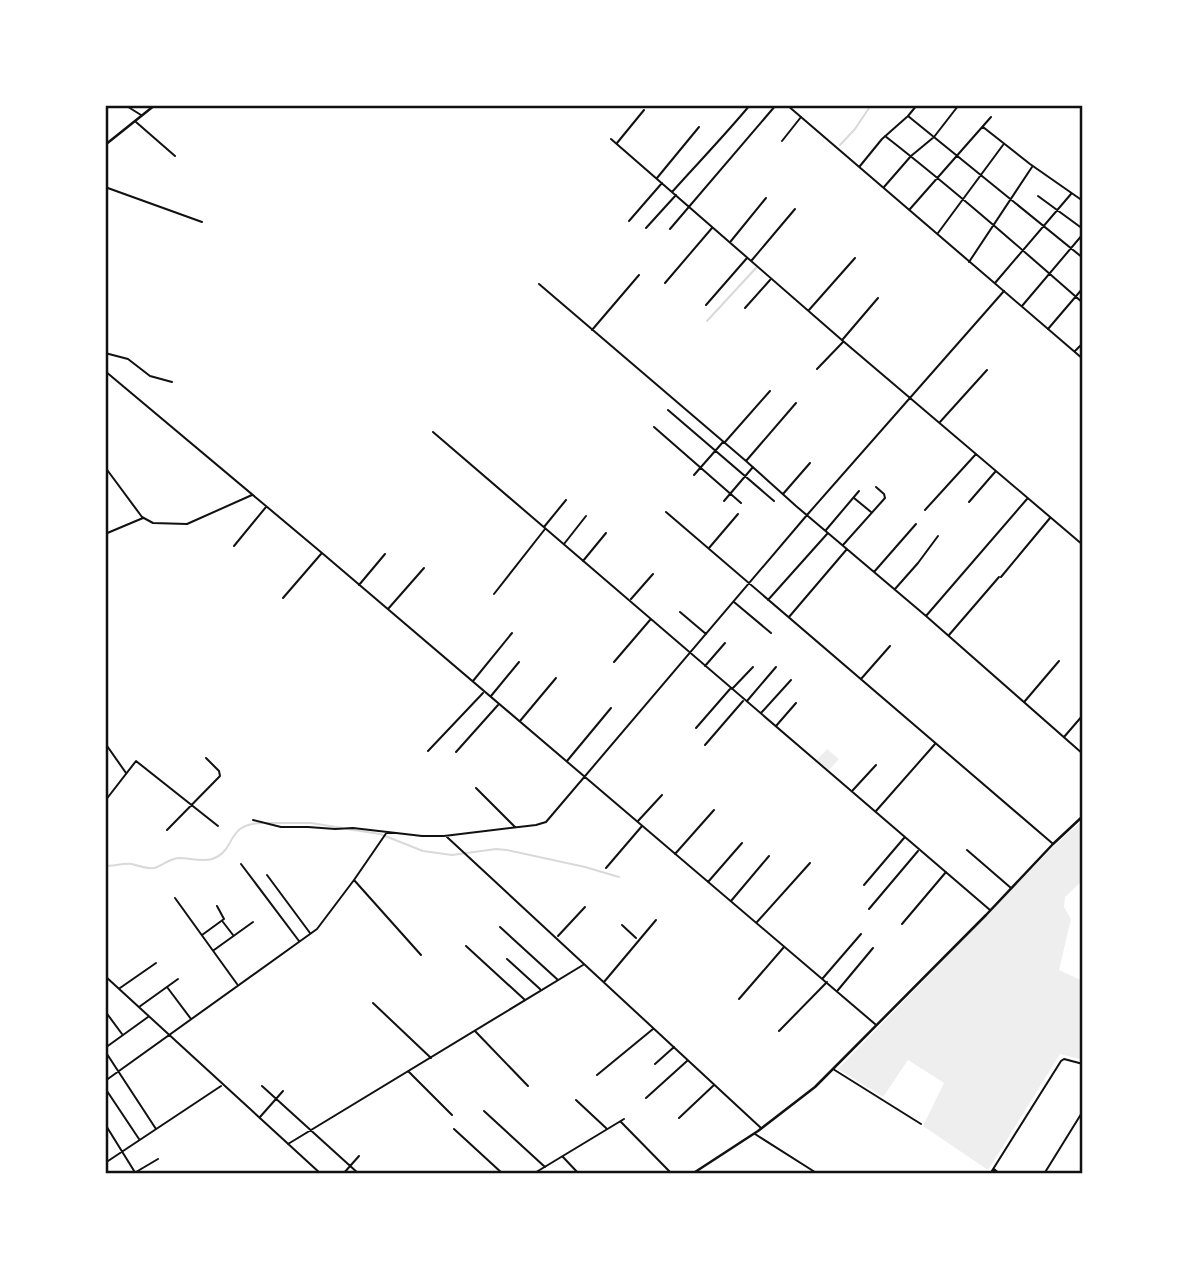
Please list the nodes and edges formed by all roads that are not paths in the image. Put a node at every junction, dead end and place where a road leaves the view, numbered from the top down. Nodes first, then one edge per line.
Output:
1 (125, 105) edge
2 (155, 105) edge
3 (750, 105) edge
4 (776, 105) edge
5 (787, 105) edge
6 (917, 105) edge
7 (958, 106) edge
8 (644, 110) dead end
9 (142, 116) junction
10 (908, 116) junction
11 (801, 117) junction
12 (991, 117) dead end
13 (135, 121) junction
14 (699, 127) dead end
15 (983, 127) junction
16 (885, 136) junction
17 (934, 137) junction
18 (611, 139) dead end
19 (782, 141) dead end
20 (616, 144) junction
21 (1004, 144) junction
22 (105, 145) edge
23 (175, 156) dead end
24 (911, 156) junction
25 (957, 156) junction
26 (1032, 166) junction
27 (859, 167) junction
28 (981, 175) junction
29 (938, 177) junction
30 (657, 179) junction
31 (662, 183) junction
32 (105, 187) edge
33 (884, 188) junction
34 (672, 192) junction
35 (1072, 193) junction
36 (676, 195) junction
37 (1038, 196) dead end
38 (766, 198) dead end
39 (963, 199) junction
40 (1010, 199) junction
41 (1083, 201) edge
42 (689, 206) junction
43 (795, 209) dead end
44 (909, 210) junction
45 (1057, 211) junction
46 (628, 221) dead end
47 (202, 222) dead end
48 (993, 224) junction
49 (1044, 226) junction
50 (646, 228) dead end
51 (713, 228) junction
52 (670, 229) dead end
53 (1083, 229) edge
54 (937, 234) junction
55 (1083, 234) edge
56 (730, 242) junction
57 (1071, 248) junction
58 (1024, 251) junction
59 (747, 257) junction
60 (855, 258) dead end
61 (1083, 258) edge
62 (751, 261) junction
63 (969, 262) junction
64 (1049, 274) junction
65 (639, 275) dead end
66 (771, 278) junction
67 (665, 283) dead end
68 (539, 284) dead end
69 (995, 284) junction
70 (1083, 288) edge
71 (1004, 291) junction
72 (1076, 297) junction
73 (878, 298) dead end
74 (1083, 303) edge
75 (706, 305) dead end
76 (1021, 306) junction
77 (745, 308) dead end
78 (809, 311) junction
79 (1048, 329) junction
80 (592, 330) junction
81 (843, 341) junction
82 (1083, 342) edge
83 (1075, 352) junction
84 (105, 353) edge
85 (1083, 359) edge
86 (817, 369) dead end
87 (987, 370) dead end
88 (105, 371) edge
89 (172, 382) dead end
90 (770, 391) dead end
91 (910, 398) junction
92 (796, 403) dead end
93 (668, 410) dead end
94 (940, 423) junction
95 (654, 427) dead end
96 (433, 432) dead end
97 (724, 442) junction
98 (715, 450) junction
99 (976, 454) junction
100 (746, 461) junction
101 (810, 463) dead end
102 (105, 467) edge
103 (700, 467) junction
104 (753, 467) junction
105 (996, 471) junction
106 (694, 475) dead end
107 (745, 476) junction
108 (876, 487) dead end
109 (859, 491) dead end
110 (730, 494) junction
111 (782, 494) junction
112 (253, 495) junction
113 (854, 498) junction
114 (1028, 498) junction
115 (566, 500) dead end
116 (724, 501) dead end
117 (774, 501) dead end
118 (968, 502) dead end
119 (741, 503) dead end
120 (267, 507) junction
121 (925, 510) dead end
122 (666, 512) dead end
123 (872, 512) junction
124 (738, 514) dead end
125 (807, 515) junction
126 (586, 516) dead end
127 (1051, 517) junction
128 (143, 518) junction
129 (916, 524) dead end
130 (544, 528) junction
131 (827, 532) junction
132 (606, 533) dead end
133 (105, 534) edge
134 (938, 537) dead end
135 (563, 544) junction
136 (1083, 545) edge
137 (234, 546) dead end
138 (843, 546) junction
139 (709, 548) junction
140 (847, 549) junction
141 (322, 553) junction
142 (385, 554) dead end
143 (583, 561) junction
144 (424, 568) dead end
145 (874, 572) junction
146 (653, 573) dead end
147 (750, 583) junction
148 (359, 585) junction
149 (895, 590) junction
150 (494, 594) dead end
151 (283, 598) dead end
152 (768, 600) junction
153 (630, 601) junction
154 (734, 601) junction
155 (388, 610) junction
156 (680, 612) dead end
157 (926, 616) junction
158 (788, 617) junction
159 (651, 619) junction
160 (512, 633) dead end
161 (771, 633) dead end
162 (706, 634) junction
163 (948, 636) junction
164 (725, 643) dead end
165 (890, 646) dead end
166 (690, 652) junction
167 (1059, 661) dead end
168 (519, 662) dead end
169 (614, 662) dead end
170 (705, 666) junction
171 (752, 667) dead end
172 (776, 667) dead end
173 (556, 678) dead end
174 (791, 680) dead end
175 (861, 680) junction
176 (473, 682) junction
177 (732, 689) junction
178 (484, 691) junction
179 (490, 697) junction
180 (746, 700) junction
181 (1024, 702) junction
182 (796, 703) dead end
183 (499, 704) junction
184 (611, 708) dead end
185 (761, 713) junction
186 (1083, 715) edge
187 (519, 722) junction
188 (775, 726) junction
189 (696, 728) dead end
190 (1064, 737) junction
191 (105, 743) edge
192 (935, 744) junction
193 (705, 745) dead end
194 (110, 749) junction
195 (428, 751) dead end
196 (456, 752) dead end
197 (1083, 753) edge
198 (105, 754) edge
199 (206, 758) dead end
200 (566, 761) junction
201 (876, 765) dead end
202 (126, 774) junction
203 (584, 777) junction
204 (476, 788) dead end
205 (852, 792) junction
206 (662, 795) dead end
207 (105, 801) edge
208 (192, 804) junction
209 (713, 810) dead end
210 (876, 812) junction
211 (1083, 816) edge
212 (253, 820) dead end
213 (637, 821) junction
214 (218, 826) dead end
215 (643, 826) junction
216 (516, 827) junction
217 (167, 830) dead end
218 (387, 832) junction
219 (446, 836) junction
220 (905, 837) junction
221 (742, 843) dead end
222 (1053, 844) junction
223 (919, 849) junction
224 (967, 850) dead end
225 (675, 853) junction
226 (769, 856) dead end
227 (810, 863) dead end
228 (241, 864) dead end
229 (606, 868) dead end
230 (946, 872) junction
231 (267, 875) dead end
232 (354, 880) junction
233 (708, 882) junction
234 (864, 885) dead end
235 (1012, 888) junction
236 (175, 898) dead end
237 (731, 901) junction
238 (217, 906) dead end
239 (585, 907) dead end
240 (869, 909) dead end
241 (991, 911) junction
242 (656, 920) dead end
243 (223, 922) dead end
244 (253, 922) dead end
245 (756, 923) junction
246 (902, 924) dead end
247 (622, 925) dead end
248 (500, 927) dead end
249 (310, 934) junction
250 (861, 934) dead end
251 (202, 935) junction
252 (233, 936) junction
253 (557, 937) junction
254 (638, 940) junction
255 (299, 942) junction
256 (467, 946) dead end
257 (784, 947) junction
258 (873, 948) dead end
259 (213, 951) junction
260 (421, 954) dead end
261 (507, 959) dead end
262 (156, 963) dead end
263 (585, 964) junction
264 (105, 977) edge
265 (178, 979) dead end
266 (822, 979) junction
267 (558, 980) junction
268 (604, 982) junction
269 (827, 982) junction
270 (238, 985) junction
271 (167, 986) junction
272 (119, 989) junction
273 (541, 990) junction
274 (837, 991) junction
275 (739, 999) dead end
276 (525, 1000) junction
277 (373, 1003) dead end
278 (139, 1007) junction
279 (105, 1011) edge
280 (149, 1016) junction
281 (191, 1019) junction
282 (876, 1024) junction
283 (654, 1028) junction
284 (475, 1031) junction
285 (779, 1031) dead end
286 (122, 1035) junction
287 (169, 1035) junction
288 (674, 1047) junction
289 (105, 1049) edge
290 (431, 1058) junction
291 (688, 1060) junction
292 (655, 1064) dead end
293 (1083, 1064) edge
294 (833, 1069) junction
295 (119, 1071) junction
296 (408, 1072) junction
297 (597, 1075) dead end
298 (105, 1081) edge
299 (715, 1084) junction
300 (222, 1085) junction
301 (262, 1086) dead end
302 (528, 1086) dead end
303 (105, 1088) edge
304 (283, 1091) dead end
305 (646, 1098) dead end
306 (276, 1099) junction
307 (576, 1100) dead end
308 (484, 1111) dead end
309 (1083, 1111) edge
310 (452, 1115) dead end
311 (259, 1118) junction
312 (679, 1118) dead end
313 (624, 1119) dead end
314 (620, 1122) junction
315 (105, 1124) edge
316 (921, 1124) dead end
317 (762, 1128) junction
318 (156, 1129) junction
319 (454, 1129) dead end
320 (608, 1129) junction
321 (311, 1131) junction
322 (754, 1134) junction
323 (140, 1140) junction
324 (288, 1144) junction
325 (122, 1152) junction
326 (359, 1156) dead end
327 (562, 1156) junction
328 (158, 1159) dead end
329 (105, 1163) edge
330 (350, 1166) junction
331 (545, 1167) junction
332 (993, 1168) junction
333 (136, 1173) edge
334 (320, 1174) edge
335 (343, 1174) edge
336 (359, 1174) edge
337 (503, 1174) edge
338 (533, 1174) edge
339 (579, 1174) edge
340 (672, 1174) edge
341 (692, 1174) edge
342 (818, 1174) edge
343 (990, 1174) edge
344 (1000, 1174) edge
345 (1044, 1174) edge

1 - 9 street
2 - 9 main road
3 - 34 street
4 - 42 street
5 - 11 street
6 - 10 street
7 - 17 street
8 - 20 street
9 - 13 main road
10 - 16 street
10 - 17 street
11 - 19 street
11 - 27 street
12 - 15 street
13 - 22 main road
13 - 23 street
14 - 30 street
15 - 21 street
15 - 25 street
16 - 24 street
16 - 27 street
17 - 24 street
17 - 25 street
18 - 20 street
20 - 30 street
21 - 26 street
21 - 28 street
24 - 29 street
24 - 33 street
25 - 28 street
25 - 29 street
26 - 35 street
26 - 40 street
27 - 33 street
28 - 39 street
28 - 40 street
29 - 39 street
29 - 44 street
30 - 31 street
31 - 34 street
31 - 46 street
32 - 47 street
33 - 44 street
34 - 36 street
35 - 41 street
35 - 45 street
36 - 42 street
36 - 50 street
37 - 45 street
38 - 56 street
39 - 48 street
39 - 54 street
40 - 48 street
40 - 49 street
42 - 51 street
42 - 52 street
43 - 62 street
44 - 54 street
45 - 49 street
45 - 53 street
48 - 58 street
48 - 63 street
49 - 57 street
49 - 58 street
51 - 56 street
51 - 67 street
54 - 63 street
55 - 57 street
56 - 59 street
57 - 61 street
57 - 64 street
58 - 64 street
58 - 69 street
59 - 62 street
59 - 75 street
60 - 78 street
62 - 66 street
63 - 69 street
64 - 72 street
64 - 76 street
65 - 80 street
66 - 77 street
66 - 78 street
68 - 80 street
69 - 71 street
70 - 72 street
71 - 76 street
71 - 91 street
72 - 74 street
72 - 79 street
73 - 81 street
76 - 79 street
78 - 81 street
79 - 83 street
80 - 97 street
81 - 86 street
81 - 91 street
82 - 83 street
83 - 85 street
84 - 89 street
87 - 94 street
88 - 112 street
90 - 97 street
91 - 94 street
91 - 125 street
92 - 100 street
93 - 98 street
94 - 99 street
95 - 103 street
96 - 130 street
97 - 98 street
97 - 100 street
98 - 103 street
98 - 107 street
99 - 105 street
99 - 121 street
100 - 104 street
101 - 111 street
102 - 128 street
103 - 106 street
103 - 110 street
104 - 107 street
104 - 111 street
105 - 114 street
105 - 118 street
107 - 110 street
107 - 117 street
108 - 123 street
109 - 113 street
110 - 116 street
110 - 119 street
111 - 125 street
112 - 120 street
112 - 128 street
113 - 123 street
113 - 131 street
114 - 127 street
114 - 157 street
115 - 130 street
120 - 137 street
120 - 141 street
122 - 139 street
123 - 138 street
124 - 139 street
125 - 131 street
125 - 147 street
126 - 135 street
127 - 136 street
127 - 163 street
128 - 133 street
129 - 145 street
130 - 135 street
130 - 150 street
131 - 138 street
131 - 152 street
132 - 143 street
134 - 149 street
135 - 143 street
138 - 140 street
139 - 147 street
140 - 145 street
140 - 158 street
141 - 148 street
141 - 151 street
142 - 148 street
143 - 153 street
144 - 155 street
145 - 149 street
146 - 153 street
147 - 152 street
147 - 154 street
148 - 155 street
149 - 157 street
152 - 158 street
153 - 159 street
154 - 161 street
154 - 162 street
155 - 176 street
156 - 162 street
157 - 163 street
158 - 175 street
159 - 166 street
159 - 169 street
160 - 176 street
162 - 166 street
163 - 181 street
164 - 170 street
165 - 175 street
166 - 170 street
166 - 203 street
167 - 181 street
168 - 179 street
170 - 177 street
171 - 177 street
172 - 180 street
173 - 187 street
174 - 185 street
175 - 192 street
176 - 178 street
177 - 180 street
177 - 189 street
178 - 179 street
178 - 195 street
179 - 183 street
180 - 185 street
180 - 193 street
181 - 190 street
182 - 188 street
183 - 187 street
183 - 196 street
184 - 200 street
185 - 188 street
186 - 190 street
187 - 200 street
188 - 205 street
190 - 197 street
191 - 194 street
192 - 210 street
192 - 222 street
194 - 198 street
194 - 202 street
199 - 208 street
200 - 203 street
201 - 205 street
202 - 207 street
202 - 208 street
203 - 213 street
203 - 216 street
204 - 216 street
205 - 210 street
206 - 213 street
208 - 214 street
208 - 217 street
209 - 225 street
210 - 220 street
211 - 222 main road
212 - 218 street
213 - 215 street
215 - 225 street
215 - 229 street
216 - 219 street
218 - 219 street
218 - 232 street
219 - 253 street
220 - 223 street
220 - 234 street
221 - 233 street
222 - 235 main road
223 - 230 street
223 - 240 street
224 - 235 street
225 - 233 street
226 - 237 street
227 - 245 street
228 - 255 street
230 - 241 street
230 - 246 street
231 - 249 street
232 - 249 street
232 - 260 street
233 - 237 street
235 - 241 main road
236 - 251 street
237 - 245 street
238 - 251 street
239 - 253 street
241 - 282 main road
242 - 254 street
243 - 252 street
244 - 252 street
245 - 257 street
247 - 254 street
248 - 267 street
249 - 255 street
250 - 266 street
251 - 259 street
252 - 259 street
253 - 263 street
254 - 268 street
255 - 270 street
256 - 276 street
257 - 266 street
257 - 275 street
258 - 274 street
259 - 270 street
261 - 273 street
262 - 272 street
263 - 267 street
263 - 268 street
264 - 272 street
265 - 271 street
266 - 269 street
267 - 273 street
268 - 283 street
269 - 274 street
269 - 285 street
270 - 281 street
271 - 278 street
271 - 281 street
272 - 278 street
273 - 276 street
274 - 282 street
276 - 284 street
277 - 290 street
278 - 280 street
279 - 286 street
280 - 286 street
280 - 287 street
281 - 287 street
282 - 294 main road
283 - 288 street
283 - 297 street
284 - 290 street
284 - 302 street
286 - 289 street
287 - 295 street
287 - 300 street
288 - 291 street
288 - 292 street
289 - 295 street
290 - 296 street
291 - 299 street
291 - 305 street
293 - 332 street
294 - 316 street
294 - 317 main road
295 - 298 street
295 - 318 street
296 - 310 street
296 - 321 street
299 - 312 street
299 - 317 street
300 - 311 street
300 - 318 street
301 - 306 street
303 - 323 street
304 - 306 street
306 - 311 street
306 - 321 street
307 - 320 street
308 - 331 street
309 - 345 street
311 - 324 street
313 - 314 street
314 - 320 street
314 - 340 street
315 - 325 street
317 - 322 main road
318 - 323 street
319 - 337 street
320 - 327 street
321 - 324 street
321 - 330 street
322 - 341 main road
322 - 342 street
323 - 325 street
324 - 334 street
325 - 329 street
325 - 333 street
326 - 330 street
327 - 331 street
327 - 339 street
328 - 333 street
330 - 335 street
330 - 336 street
331 - 338 street
332 - 343 street
332 - 344 street

